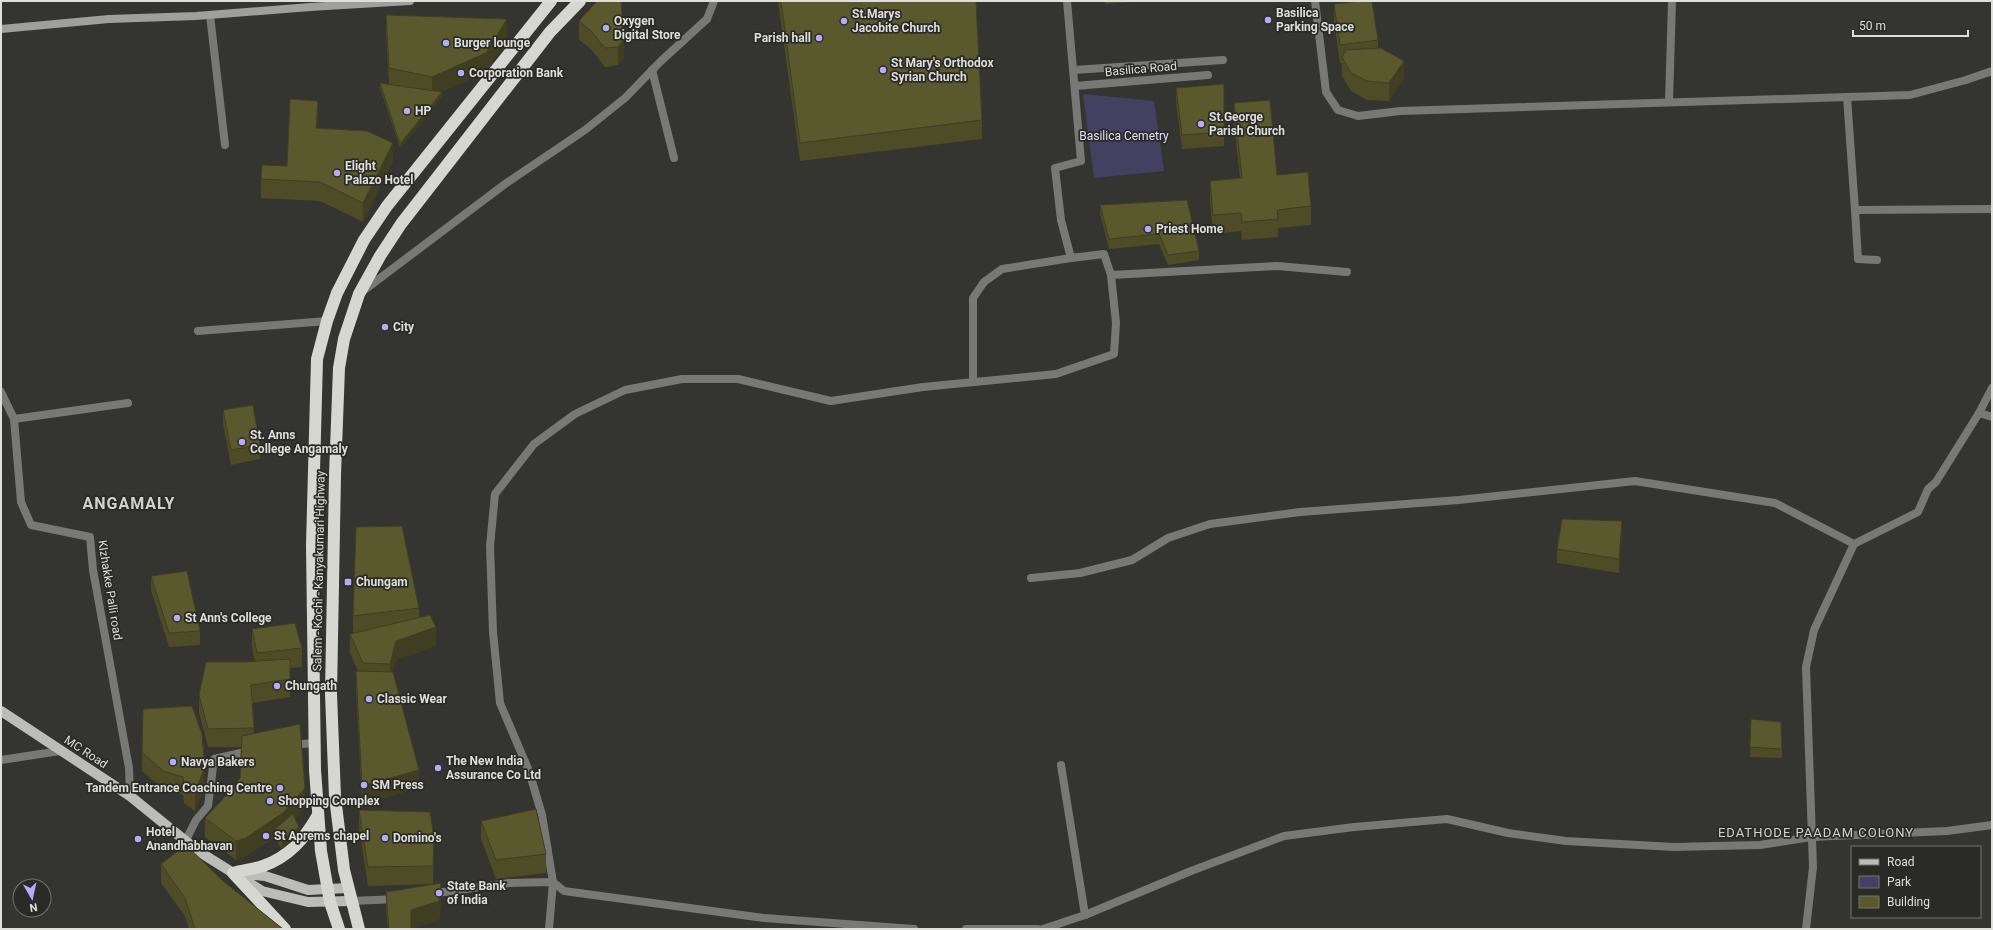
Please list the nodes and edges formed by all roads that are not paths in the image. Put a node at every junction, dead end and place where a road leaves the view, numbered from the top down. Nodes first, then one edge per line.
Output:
1 (410, 1) edge
2 (551, 1) edge
3 (580, 1) edge
4 (714, 1) edge
5 (1067, 1) edge
6 (1315, 1) edge
7 (1672, 1) edge
8 (210, 15) junction
9 (1, 29) edge
10 (1224, 60) dead end
11 (652, 70) junction
12 (1074, 70) junction
13 (1992, 71) edge
14 (1208, 75) dead end
15 (1075, 86) junction
16 (1847, 97) junction
17 (1669, 102) junction
18 (225, 145) dead end
19 (674, 158) dead end
20 (1992, 209) edge
21 (1855, 210) junction
22 (1071, 258) junction
23 (1877, 260) dead end
24 (1346, 272) dead end
25 (1111, 275) junction
26 (359, 294) junction
27 (327, 321) junction
28 (198, 331) dead end
29 (973, 382) junction
30 (1992, 388) edge
31 (1, 392) edge
32 (128, 403) dead end
33 (1979, 413) junction
34 (1992, 417) edge
35 (14, 419) junction
36 (1854, 544) junction
37 (1031, 578) dead end
38 (1, 711) edge
39 (314, 743) junction
40 (286, 745) edge
41 (258, 750) edge
42 (60, 751) junction
43 (1, 760) edge
44 (1061, 765) dead end
45 (130, 796) junction
46 (318, 815) junction
47 (1992, 825) edge
48 (1811, 837) junction
49 (186, 840) junction
50 (233, 873) junction
51 (554, 882) junction
52 (348, 888) junction
53 (328, 889) junction
54 (423, 895) edge
55 (408, 898) edge
56 (352, 900) junction
57 (330, 902) junction
58 (1085, 915) junction
59 (285, 929) edge
60 (339, 929) edge
61 (359, 929) edge
62 (550, 929) edge
63 (914, 929) edge
64 (966, 929) edge
65 (992, 929) edge
66 (1038, 929) edge
67 (1043, 929) edge
68 (1806, 929) edge

1 - 8 main road
2 - 27 highway, Salem - Kochi - Kanyakumari Highway
3 - 26 highway, Salem - Kochi - Kanyakumari Highway
4 - 11 street
5 - 12 street
6 - 17 street
7 - 17 street
8 - 9 main road
8 - 18 street
10 - 12 street
11 - 19 street
11 - 26 street
12 - 15 street
13 - 16 street
14 - 15 street, Basilica Road
15 - 22 street
16 - 17 street
16 - 21 street
20 - 21 street
21 - 23 street
22 - 25 street
22 - 29 street
24 - 25 street
25 - 29 street
26 - 52 highway, Salem - Kochi - Kanyakumari Highway
27 - 28 street
27 - 39 highway, Salem - Kochi - Kanyakumari Highway
29 - 51 street
30 - 33 street
31 - 35 street, KIzhakke Palli road
32 - 35 street
33 - 34 street
33 - 36 street
35 - 45 street, KIzhakke Palli road
36 - 37 street
36 - 48 street
38 - 42 main road, MC Road
39 - 40 street
39 - 46 highway, Salem - Kochi - Kanyakumari Highway
41 - 49 street
42 - 43 street
42 - 45 main road, MC Road
44 - 58 street
45 - 49 main road, MC Road
46 - 50 highway
46 - 53 highway, Salem - Kochi - Kanyakumari Highway
47 - 48 street
48 - 58 street
48 - 68 street
49 - 50 main road, MC Road
50 - 53 main road, MC Road
50 - 57 main road, MC Road
50 - 59 highway
51 - 54 street
51 - 62 street
51 - 63 street
52 - 53 main road, MC Road
52 - 56 highway, Salem - Kochi - Kanyakumari Highway
53 - 57 highway, Salem - Kochi - Kanyakumari Highway
55 - 56 street
56 - 57 main road, MC Road
56 - 61 highway, Salem - Kochi - Kanyakumari Highway
57 - 60 highway, Salem - Kochi - Kanyakumari Highway
58 - 67 street
64 - 65 street
65 - 66 street

